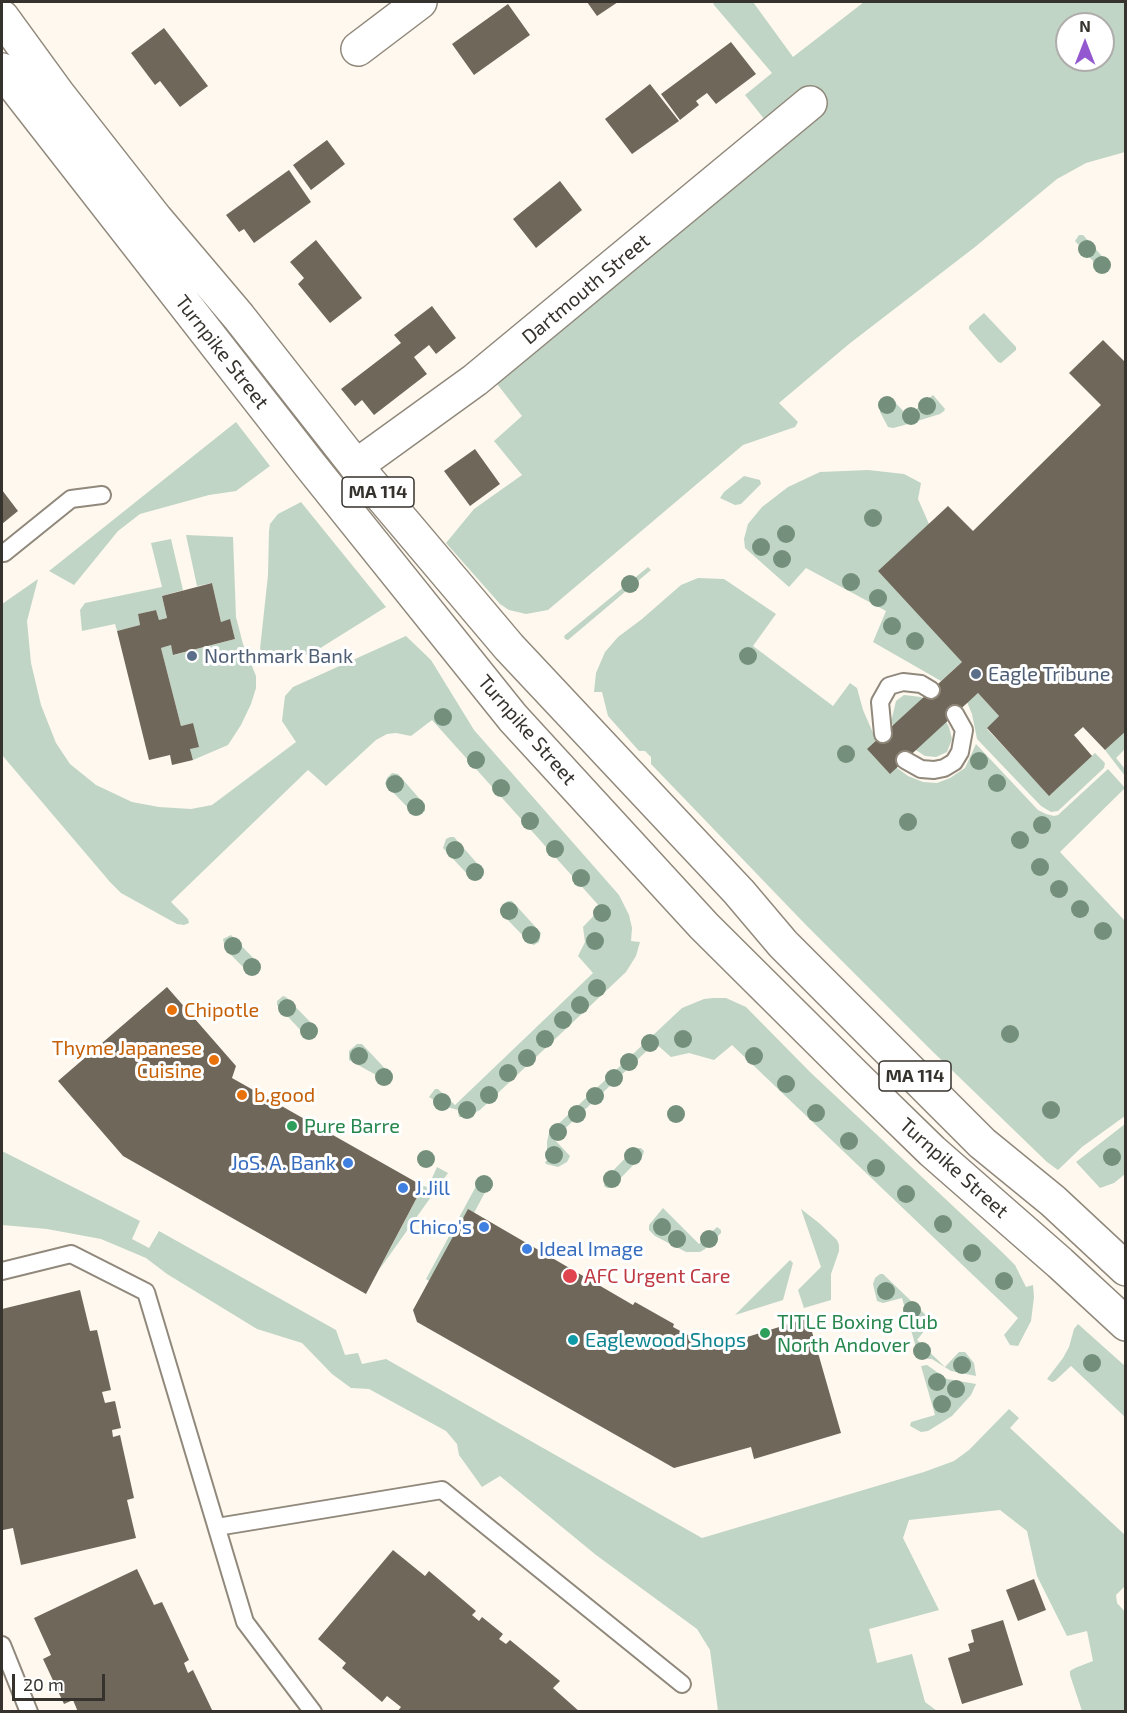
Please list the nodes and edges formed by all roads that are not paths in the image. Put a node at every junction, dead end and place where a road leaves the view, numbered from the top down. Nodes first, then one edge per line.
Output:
1 (420, 2) edge
2 (2, 17) edge
3 (358, 49) dead end
4 (2, 70) edge
5 (810, 103) dead end
6 (356, 466) junction
7 (102, 495) dead end
8 (4, 554) dead end
9 (931, 690) dead end
10 (955, 714) dead end
11 (883, 734) dead end
12 (905, 760) dead end
13 (1125, 1269) edge
14 (2, 1271) edge
15 (1125, 1324) edge
16 (217, 1527) junction
17 (2, 1645) edge
18 (682, 1684) dead end
19 (29, 1712) edge
20 (313, 1712) edge

1 - 3 main road
2 - 6 main road, Turnpike Street / MA 114
4 - 15 main road, Turnpike Street / MA 114
5 - 6 main road, Dartmouth Street
6 - 13 main road, Turnpike Street / MA 114
7 - 8 lane
9 - 11 lane
10 - 12 lane
14 - 16 lane
16 - 18 lane
16 - 20 lane
17 - 19 lane

